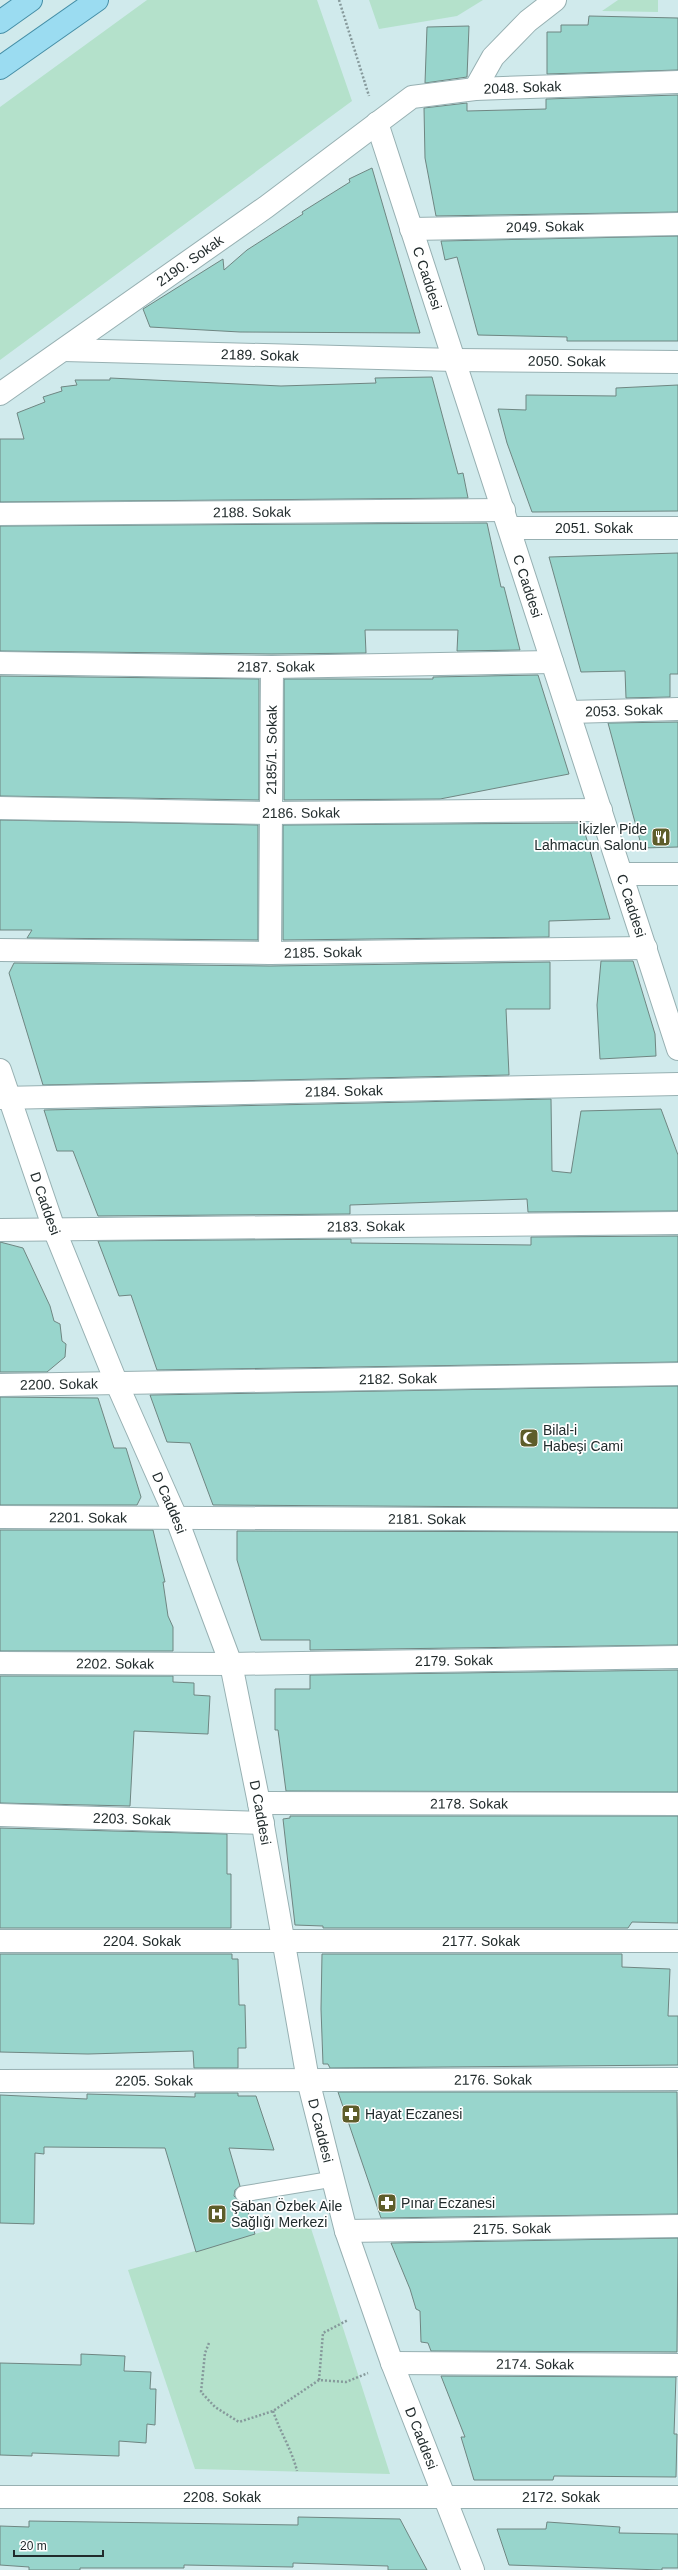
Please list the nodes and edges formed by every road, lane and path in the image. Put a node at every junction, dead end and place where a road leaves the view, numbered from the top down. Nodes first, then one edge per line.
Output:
1 (10, 0) edge
2 (31, 0) edge
3 (97, 0) edge
4 (339, 0) edge
5 (555, 0) edge
6 (0, 8) edge
7 (0, 22) edge
8 (0, 68) edge
9 (678, 82) edge
10 (475, 89) junction
11 (377, 123) junction
12 (678, 224) edge
13 (411, 229) junction
14 (64, 350) junction
15 (455, 360) junction
16 (678, 362) edge
17 (0, 394) edge
18 (0, 514) edge
19 (507, 519) junction
20 (678, 528) edge
21 (552, 662) junction
22 (0, 664) edge
23 (272, 667) junction
24 (678, 709) edge
25 (570, 712) junction
26 (0, 808) edge
27 (601, 810) junction
28 (272, 813) junction
29 (622, 874) junction
30 (678, 874) edge
31 (646, 948) junction
32 (0, 950) edge
33 (270, 953) junction
34 (677, 1042) edge
35 (0, 1070) edge
36 (678, 1084) edge
37 (4, 1098) edge
38 (678, 1223) edge
39 (54, 1229) junction
40 (0, 1230) edge
41 (678, 1374) edge
42 (0, 1384) edge
43 (117, 1384) junction
44 (0, 1517) edge
45 (176, 1517) junction
46 (678, 1520) edge
47 (678, 1657) edge
48 (0, 1663) edge
49 (230, 1664) junction
50 (678, 1804) edge
51 (261, 1813) junction
52 (0, 1816) edge
53 (0, 1941) edge
54 (284, 1941) junction
55 (678, 1941) edge
56 (678, 2079) edge
57 (308, 2080) junction
58 (0, 2081) edge
59 (333, 2179) junction
60 (243, 2194) dead end
61 (678, 2226) edge
62 (346, 2231) junction
63 (372, 2308) junction
64 (209, 2343) dead end
65 (392, 2363) junction
66 (678, 2365) edge
67 (319, 2380) junction
68 (273, 2411) junction
69 (0, 2497) edge
70 (304, 2497) junction
71 (443, 2497) junction
72 (678, 2497) edge
73 (473, 2570) edge

1 - 6 main road
2 - 7 main road
3 - 8 main road
4 - 11 path
5 - 10 street
9 - 10 street, 2048. Sokak
10 - 11 street, 2048. Sokak
11 - 13 street, C Caddesi
11 - 14 street, 2190. Sokak
12 - 13 street, 2049. Sokak
13 - 15 street, C Caddesi
14 - 15 street, 2189. Sokak
14 - 17 street, 2190. Sokak
15 - 16 street, 2050. Sokak
15 - 19 street, C Caddesi
18 - 19 street, 2188. Sokak
19 - 20 street, 2051. Sokak
19 - 21 street, C Caddesi
21 - 23 street, 2187. Sokak
21 - 25 street, C Caddesi
22 - 23 street, 2187. Sokak
23 - 28 street, 2185/1. Sokak
24 - 25 street, 2053. Sokak
25 - 27 street, C Caddesi
26 - 28 street, 2186. Sokak
27 - 28 street, 2186. Sokak
27 - 29 street, C Caddesi
28 - 33 street, 2185/1. Sokak
29 - 30 street
29 - 31 street, C Caddesi
31 - 33 street, 2185. Sokak
31 - 34 street, C Caddesi
32 - 33 street, 2185. Sokak
35 - 37 street, D Caddesi
36 - 37 street, 2184. Sokak
37 - 39 street, D Caddesi
38 - 39 street, 2183. Sokak
39 - 40 street, 2183. Sokak
39 - 43 street, D Caddesi
41 - 43 street, 2182. Sokak
42 - 43 street, 2200. Sokak
43 - 45 street, D Caddesi
44 - 45 street, 2201. Sokak
45 - 46 street, 2181. Sokak
45 - 49 street, D Caddesi
47 - 49 street, 2179. Sokak
48 - 49 street, 2202. Sokak
49 - 51 street, D Caddesi
50 - 51 street, 2178. Sokak
51 - 52 street, 2203. Sokak
51 - 54 street, D Caddesi
53 - 54 street, 2204. Sokak
54 - 55 street, 2177. Sokak
54 - 57 street, D Caddesi
56 - 57 street, 2176. Sokak
57 - 58 street, 2205. Sokak
57 - 59 street, D Caddesi
59 - 60 lane
59 - 62 street, D Caddesi
61 - 62 street, 2175. Sokak
62 - 63 street, D Caddesi
63 - 65 street, D Caddesi
63 - 67 path
64 - 68 path
65 - 66 street, 2174. Sokak
65 - 67 path
65 - 71 street, D Caddesi
67 - 68 path
68 - 70 path
69 - 70 street, 2208. Sokak
70 - 71 street, 2208. Sokak
71 - 72 street, 2172. Sokak
71 - 73 street, D Caddesi

